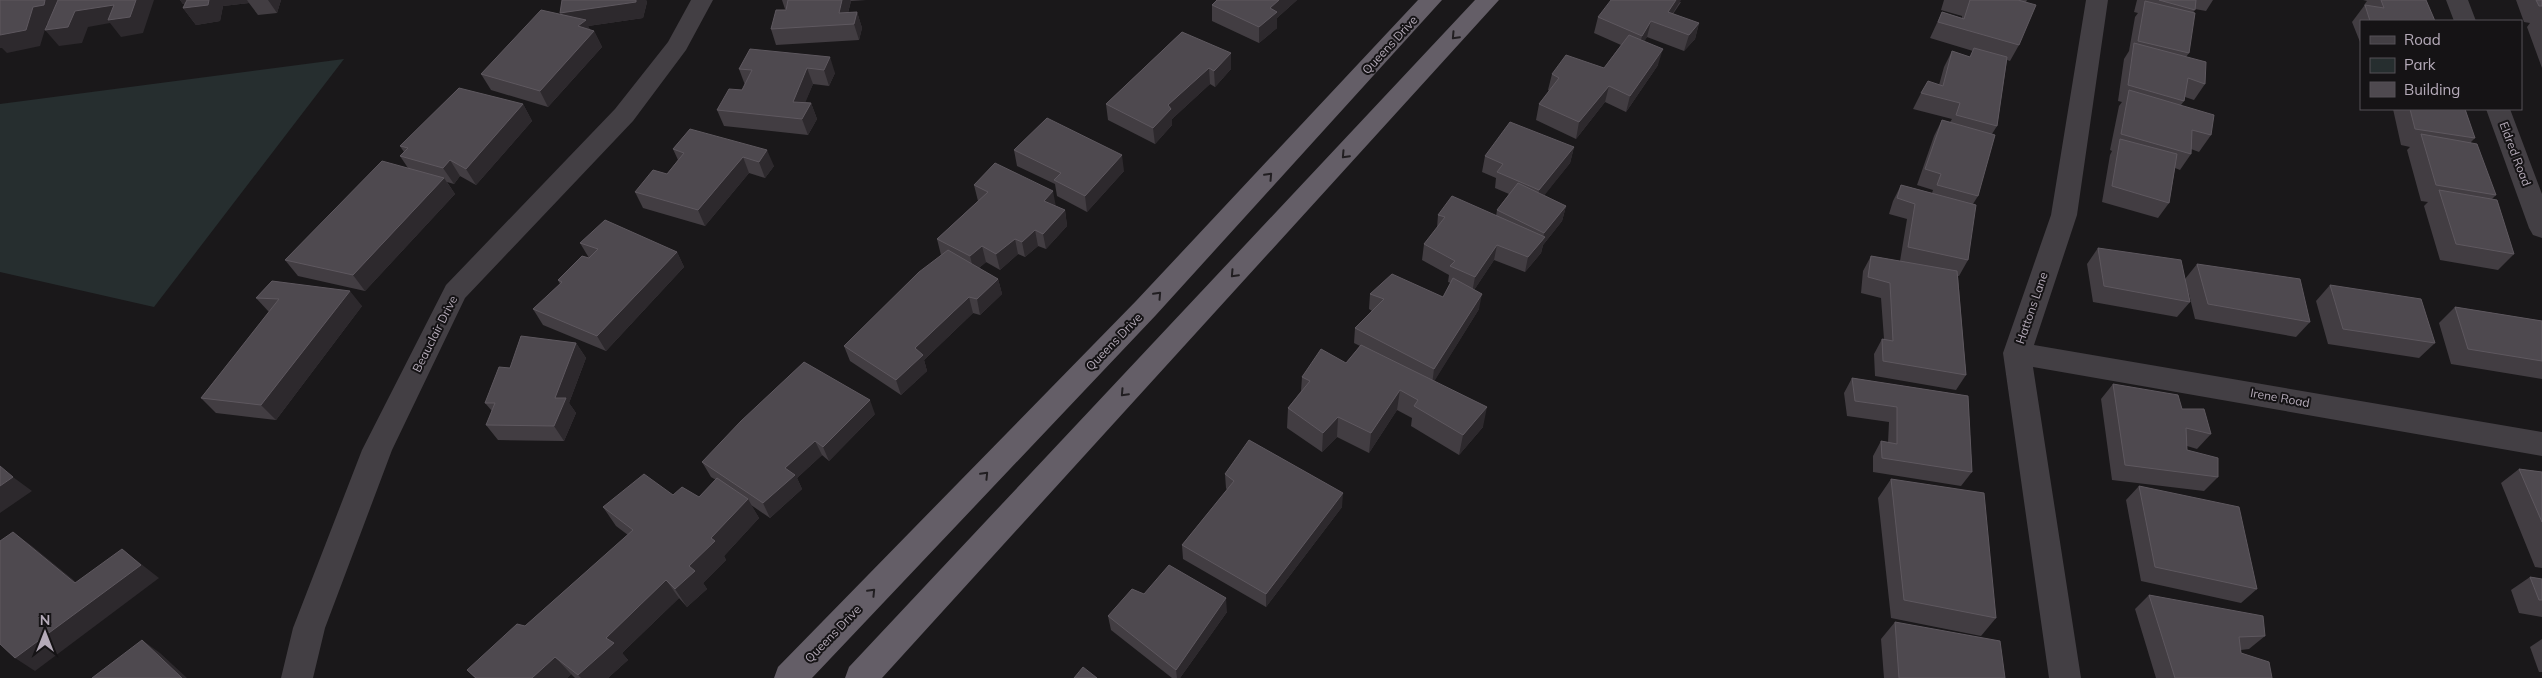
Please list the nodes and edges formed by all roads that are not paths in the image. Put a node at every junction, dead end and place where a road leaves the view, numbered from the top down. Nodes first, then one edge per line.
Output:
1 (702, 0) edge
2 (1432, 0) edge
3 (1488, 0) edge
4 (2097, 0) edge
5 (2457, 0) edge
6 (2465, 20) edge
7 (2498, 110) edge
8 (2542, 228) edge
9 (2017, 353) junction
10 (2542, 444) edge
11 (297, 678) edge
12 (790, 678) edge
13 (861, 678) edge
14 (2065, 678) edge

1 - 11 street, Beauclair Drive
12 -> 2 highway, Queens Drive
3 -> 13 highway
4 - 9 street, Hattons Lane
5 - 6 street
7 - 8 street, Eldred Road
9 - 10 street, Irene Road
9 - 14 street, Hattons Lane

